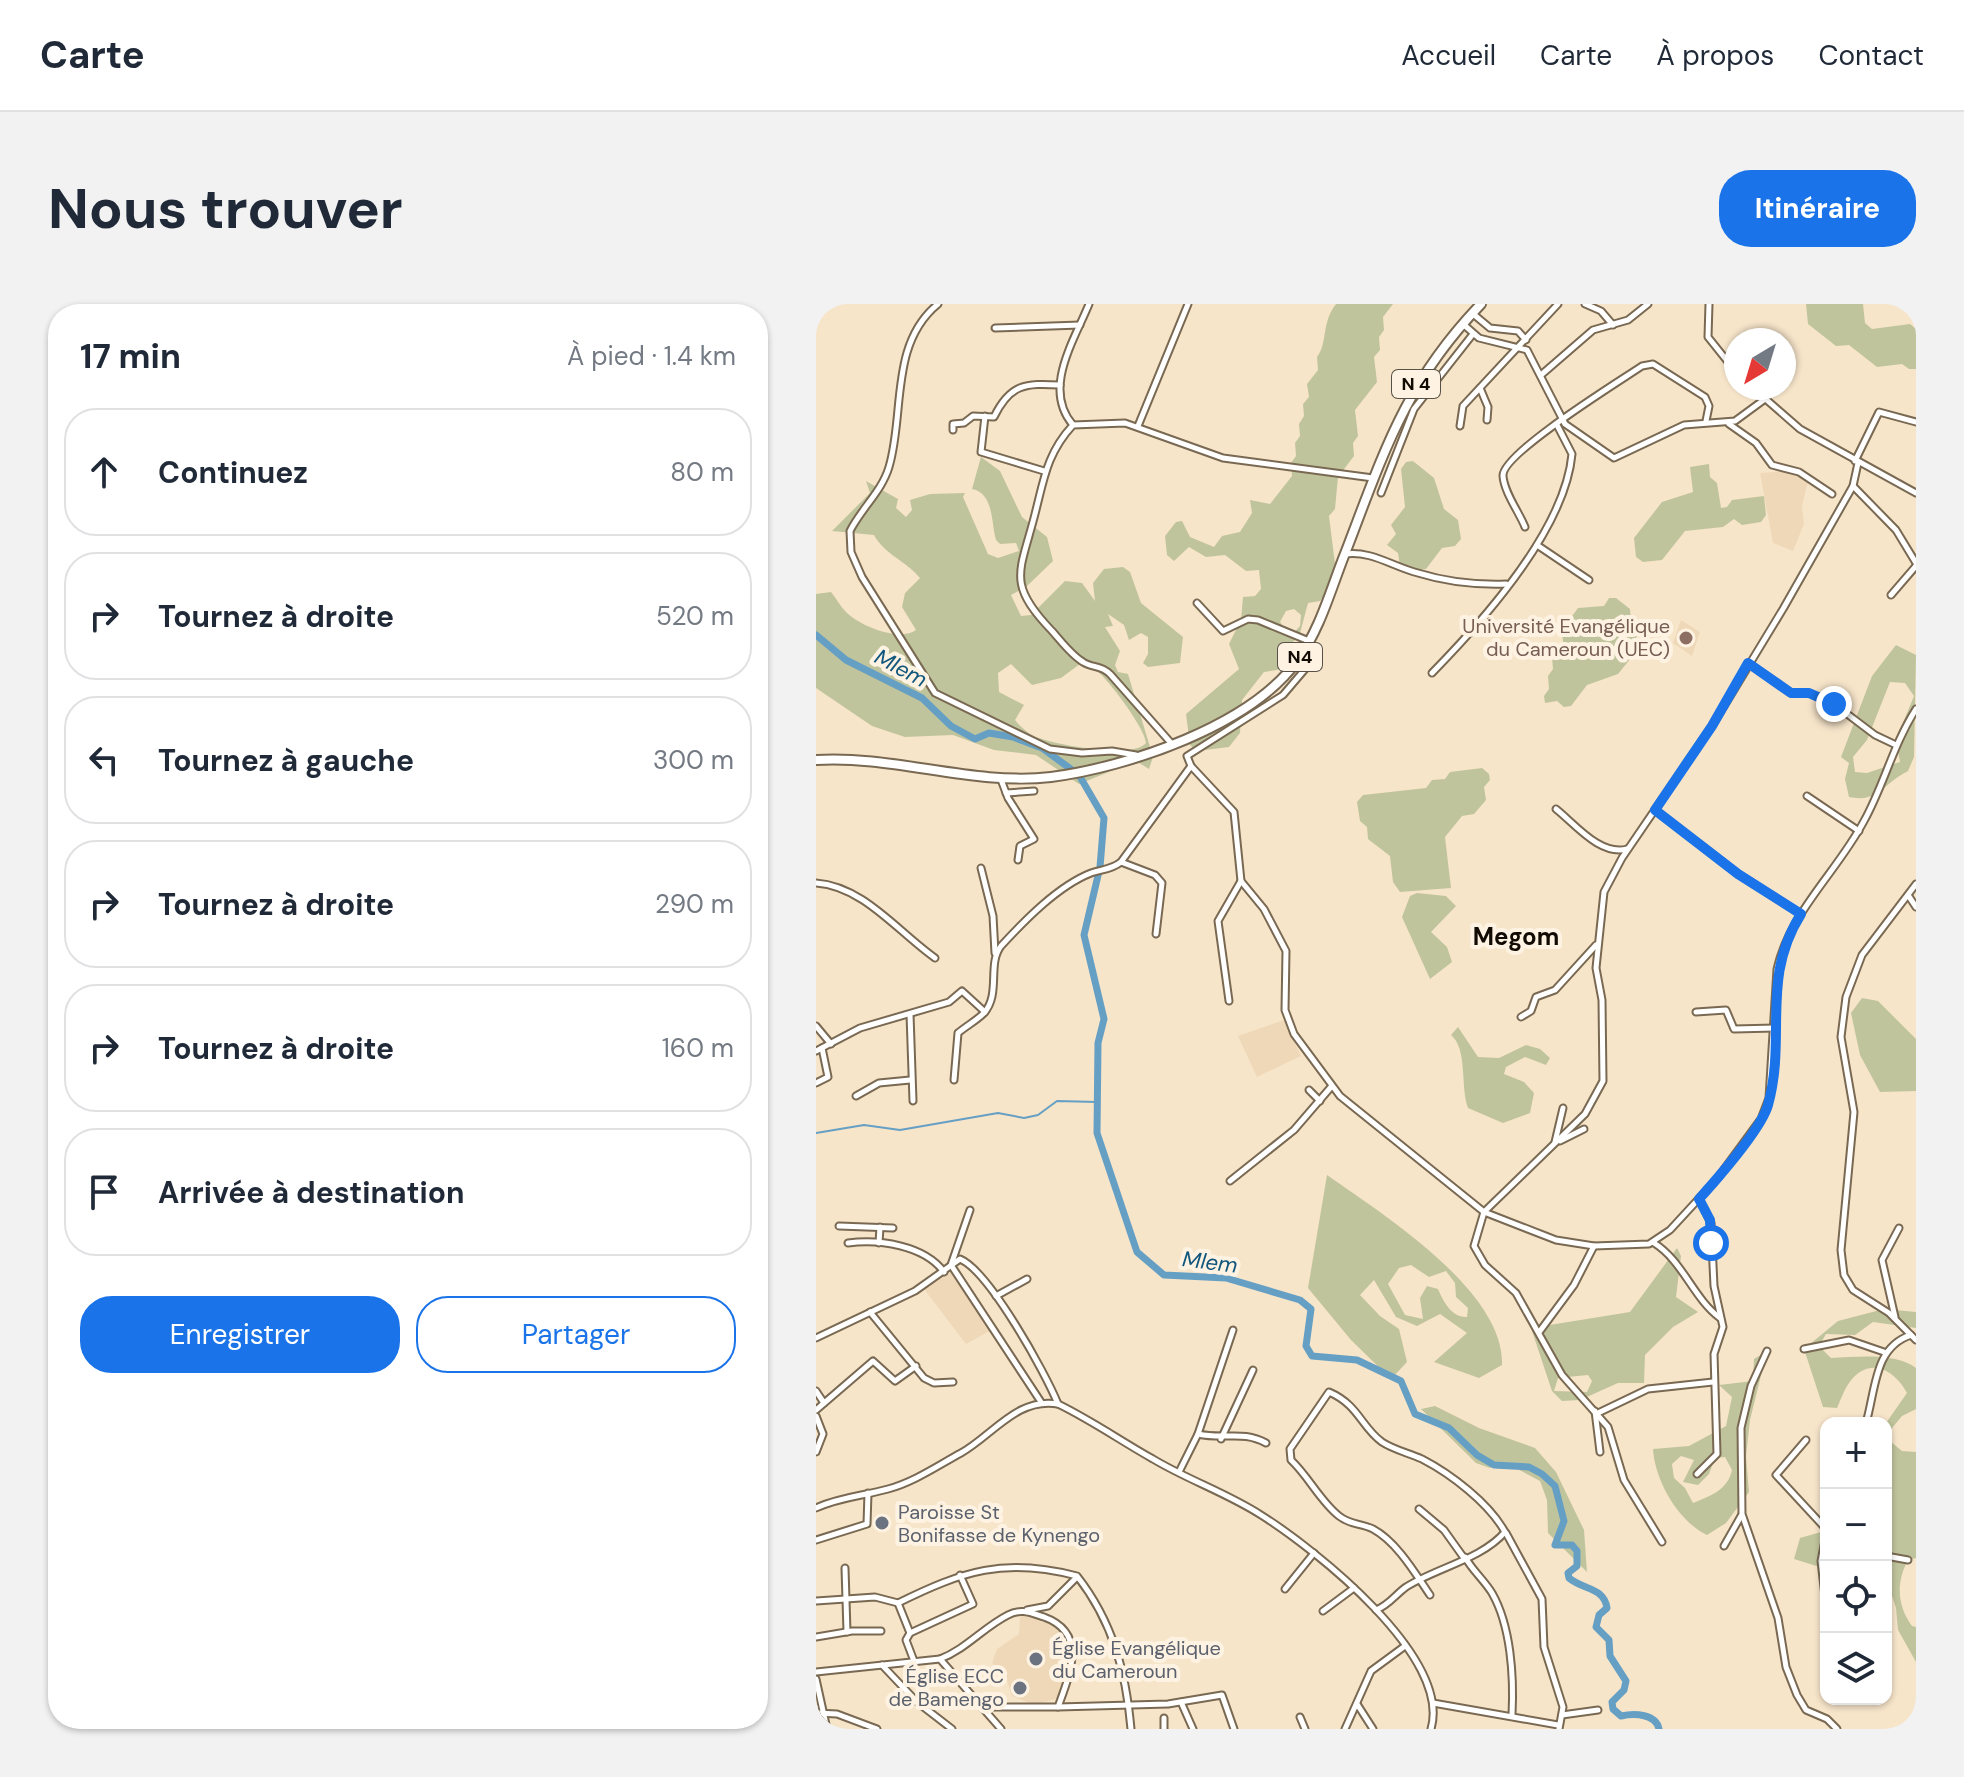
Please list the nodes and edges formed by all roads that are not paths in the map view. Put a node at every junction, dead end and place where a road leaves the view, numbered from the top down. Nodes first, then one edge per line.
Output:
1 (938, 304) edge
2 (1089, 304) edge
3 (1188, 304) edge
4 (1481, 304) edge
5 (1558, 304) edge
6 (1585, 304) edge
7 (1648, 304) edge
8 (1709, 304) edge
9 (1472, 313) junction
10 (1463, 323) junction
11 (1080, 325) junction
12 (1613, 325) junction
13 (995, 328) dead end
14 (1473, 334) junction
15 (1526, 340) junction
16 (1520, 346) junction
17 (1724, 357) edge
18 (1541, 375) junction
19 (1060, 385) junction
20 (1480, 388) junction
21 (1756, 400) edge
22 (1763, 400) edge
23 (1766, 400) edge
24 (1756, 403) junction
25 (985, 416) junction
26 (1744, 416) junction
27 (1487, 420) dead end
28 (1705, 422) junction
29 (1916, 422) edge
30 (1560, 423) junction
31 (1728, 423) junction
32 (1073, 425) junction
33 (1138, 426) junction
34 (1460, 426) dead end
35 (953, 430) dead end
36 (1742, 430) junction
37 (1856, 462) junction
38 (1044, 471) junction
39 (1373, 478) junction
40 (1853, 486) junction
41 (1381, 493) dead end
42 (1916, 493) edge
43 (1832, 494) dead end
44 (1525, 527) dead end
45 (1537, 545) junction
46 (1344, 554) junction
47 (1916, 565) edge
48 (1589, 580) dead end
49 (1507, 584) junction
50 (1891, 595) dead end
51 (1197, 603) dead end
52 (1309, 641) junction
53 (1304, 651) junction
54 (1748, 663) junction
55 (1432, 673) dead end
56 (1916, 709) edge
57 (1171, 743) junction
58 (1896, 745) junction
59 (1138, 755) junction
60 (816, 762) edge
61 (1191, 766) junction
62 (1000, 779) junction
63 (1034, 791) dead end
64 (1005, 793) junction
65 (1807, 796) dead end
66 (1556, 809) dead end
67 (1655, 810) junction
68 (1859, 831) junction
69 (1628, 849) junction
70 (1018, 860) dead end
71 (1121, 862) junction
72 (981, 868) dead end
73 (1241, 881) junction
74 (816, 883) edge
75 (1916, 886) edge
76 (1908, 895) junction
77 (1916, 907) edge
78 (1801, 914) junction
79 (1156, 934) dead end
80 (1597, 945) junction
81 (996, 954) junction
82 (935, 958) dead end
83 (1229, 1001) dead end
84 (985, 1012) junction
85 (1696, 1012) dead end
86 (910, 1014) junction
87 (1521, 1017) dead end
88 (816, 1026) edge
89 (1775, 1028) junction
90 (831, 1044) junction
91 (819, 1049) edge
92 (910, 1080) junction
93 (954, 1080) dead end
94 (816, 1083) edge
95 (1331, 1087) junction
96 (1309, 1090) dead end
97 (856, 1096) dead end
98 (913, 1101) dead end
99 (1320, 1101) junction
100 (1563, 1108) dead end
101 (1584, 1129) dead end
102 (1555, 1143) junction
103 (1230, 1181) dead end
104 (1699, 1199) junction
105 (970, 1210) dead end
106 (1484, 1212) junction
107 (839, 1226) dead end
108 (880, 1227) junction
109 (893, 1228) dead end
110 (1899, 1228) dead end
111 (848, 1243) dead end
112 (879, 1243) junction
113 (1653, 1243) junction
114 (1594, 1246) junction
115 (951, 1265) junction
116 (944, 1272) junction
117 (1027, 1279) dead end
118 (996, 1296) junction
119 (870, 1312) junction
120 (1720, 1318) junction
121 (1895, 1318) junction
122 (1233, 1330) dead end
123 (1540, 1331) junction
124 (816, 1338) edge
125 (1914, 1338) edge
126 (1804, 1349) dead end
127 (1767, 1351) dead end
128 (1884, 1352) junction
129 (916, 1366) junction
130 (1253, 1370) dead end
131 (953, 1382) dead end
132 (1713, 1382) junction
133 (816, 1391) edge
134 (824, 1403) junction
135 (1041, 1403) junction
136 (1058, 1404) junction
137 (816, 1410) edge
138 (1597, 1411) junction
139 (816, 1416) edge
140 (1868, 1417) edge
141 (1198, 1434) junction
142 (1221, 1439) junction
143 (1806, 1440) dead end
144 (1266, 1443) dead end
145 (816, 1452) edge
146 (1600, 1452) dead end
147 (1179, 1472) junction
148 (1697, 1474) dead end
149 (868, 1493) junction
150 (816, 1508) edge
151 (1419, 1509) dead end
152 (1742, 1514) junction
153 (1820, 1524) edge
154 (1505, 1532) junction
155 (816, 1540) edge
156 (1662, 1542) dead end
157 (1724, 1546) dead end
158 (1314, 1553) junction
159 (1892, 1557) edge
160 (1465, 1558) junction
161 (1908, 1560) dead end
162 (845, 1568) dead end
163 (960, 1575) junction
164 (1077, 1576) junction
165 (1421, 1581) junction
166 (1354, 1588) junction
167 (1285, 1589) dead end
168 (1430, 1595) dead end
169 (845, 1598) junction
170 (816, 1601) edge
171 (898, 1603) junction
172 (1376, 1610) junction
173 (1027, 1611) junction
174 (1323, 1611) dead end
175 (881, 1631) dead end
176 (847, 1632) junction
177 (910, 1633) junction
178 (816, 1637) edge
179 (1405, 1646) junction
180 (940, 1659) junction
181 (914, 1661) junction
182 (881, 1665) junction
183 (816, 1672) edge
184 (816, 1679) edge
185 (1181, 1702) junction
186 (1357, 1703) junction
187 (1432, 1703) junction
188 (1129, 1704) junction
189 (983, 1707) junction
190 (1058, 1707) junction
191 (1598, 1710) dead end
192 (824, 1712) junction
193 (816, 1713) edge
194 (1512, 1715) junction
195 (1562, 1715) junction
196 (1300, 1717) dead end
197 (1164, 1718) dead end
198 (1558, 1727) edge
199 (827, 1729) edge
200 (877, 1729) edge
201 (952, 1729) edge
202 (1001, 1729) edge
203 (1131, 1729) edge
204 (1164, 1729) edge
205 (1193, 1729) edge
206 (1234, 1729) edge
207 (1305, 1729) edge
208 (1345, 1729) edge
209 (1373, 1729) edge
210 (1431, 1729) edge
211 (1837, 1729) edge

1 - 59 street
2 - 11 street
3 - 33 street
4 - 9 highway, N 4
5 - 15 street
6 - 12 street
7 - 12 street
8 - 17 street
9 - 10 highway, N 4
9 - 15 street
10 - 14 street
10 - 39 highway, N 4
11 - 13 street
11 - 19 street
12 - 18 street
14 - 16 street
14 - 41 street
15 - 16 street
16 - 18 street
16 - 20 street
18 - 30 street
19 - 25 street
19 - 32 street
20 - 27 street
20 - 34 street
21 - 24 street
22 - 24 street
23 - 37 street
24 - 26 street
25 - 35 street
25 - 38 street
26 - 31 street
26 - 36 street
28 - 30 street
28 - 30 street
28 - 31 street
29 - 37 street
30 - 44 street
30 - 45 street
31 - 36 street
32 - 33 street
32 - 38 street
33 - 39 street
36 - 43 street
37 - 40 street
37 - 42 street
38 - 57 street
39 - 46 highway, N4
40 - 47 street
40 - 54 street
45 - 48 street
45 - 49 street
46 - 49 street
46 - 52 highway, N4
47 - 50 street
49 - 55 street
51 - 52 street
52 - 53 highway, N4
53 - 57 highway, N4
53 - 61 street
54 - 58 street
54 - 67 street
56 - 58 street
57 - 59 highway, N4
58 - 68 street
59 - 62 highway, N4
60 - 62 highway, N4
61 - 71 street
61 - 73 street
62 - 64 street
63 - 64 street
64 - 70 street
65 - 68 street
66 - 69 street
67 - 69 street
67 - 78 street
68 - 78 street
69 - 80 street
71 - 79 street
71 - 81 street
72 - 81 street
73 - 83 street
73 - 95 street
74 - 82 street
75 - 76 street
76 - 77 street
76 - 121 street
78 - 89 street
80 - 87 street
80 - 102 street
81 - 84 street
84 - 86 street
84 - 93 street
85 - 89 street
86 - 90 street
86 - 92 street
88 - 90 street
89 - 104 street
90 - 91 street
91 - 94 street
92 - 97 street
92 - 98 street
95 - 99 street
95 - 106 street
96 - 99 street
99 - 103 street
100 - 102 street
101 - 102 street
102 - 106 street
104 - 113 street
104 - 120 street
105 - 115 street
106 - 114 street
106 - 123 street
107 - 108 street
108 - 109 street
108 - 112 street
110 - 121 street
111 - 112 street
112 - 116 street
113 - 114 street
113 - 120 street
114 - 123 street
115 - 116 street
115 - 118 street
115 - 135 street
116 - 119 street
117 - 118 street
118 - 136 street
119 - 124 street
119 - 129 street
120 - 132 street
121 - 125 street
122 - 141 street
123 - 138 street
125 - 128 street
126 - 128 street
127 - 152 street
128 - 140 street
129 - 131 street
129 - 134 street
130 - 142 street
132 - 138 street
132 - 148 street
133 - 134 street
134 - 137 street
135 - 136 street
135 - 149 street
136 - 147 street
138 - 146 street
138 - 156 street
139 - 145 street
141 - 142 street
141 - 147 street
142 - 144 street
143 - 153 street
147 - 158 street
149 - 150 street
149 - 155 street
151 - 160 street
152 - 157 street
152 - 211 street
154 - 160 street
154 - 165 street
154 - 195 street
158 - 166 street
158 - 167 street
159 - 161 street
160 - 165 street
160 - 194 street
162 - 169 street
163 - 164 street
163 - 171 street
163 - 177 street
164 - 173 street
164 - 188 street
165 - 168 street
165 - 172 street
166 - 172 street
166 - 174 street
169 - 170 street
169 - 171 street
169 - 176 street
171 - 177 street
172 - 179 street
173 - 180 street
173 - 190 street
175 - 176 street
176 - 178 street
177 - 181 street
179 - 186 street
179 - 187 street
180 - 181 street
180 - 189 street
181 - 182 street
182 - 183 street
182 - 201 street
184 - 192 street
185 - 188 street
185 - 205 street
185 - 206 street
186 - 208 street
186 - 209 street
187 - 194 street
187 - 210 street
188 - 190 street
188 - 203 street
189 - 190 street
189 - 202 street
191 - 195 street
192 - 193 street
192 - 199 street
192 - 200 street
194 - 198 street
195 - 198 street
196 - 207 street
197 - 204 street

